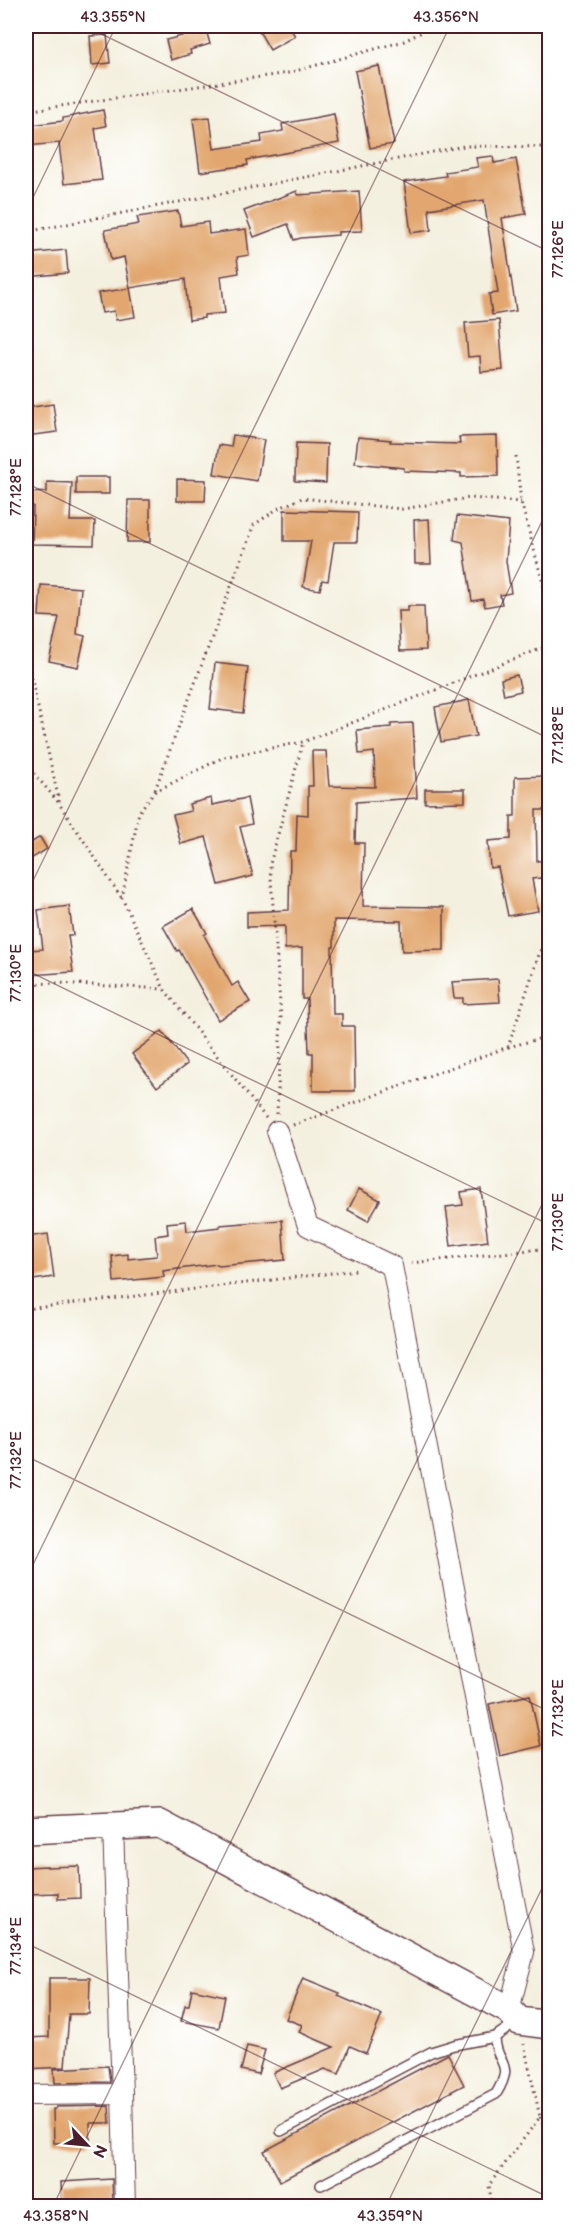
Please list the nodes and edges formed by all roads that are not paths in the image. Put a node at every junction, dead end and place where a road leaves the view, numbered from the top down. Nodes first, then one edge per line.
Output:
1 (277, 1131) road end
2 (113, 1826) junction
3 (26, 1830) edge
4 (514, 2015) junction
5 (549, 2025) edge
6 (495, 2037) junction
7 (122, 2094) junction
8 (26, 2095) edge
9 (281, 2131) dead end
10 (321, 2185) dead end
11 (126, 2206) edge

1 - 4 street
2 - 3 street
2 - 4 street
2 - 7 street
4 - 5 street
4 - 6 lane
6 - 9 lane
6 - 10 lane
7 - 8 street
7 - 11 street

